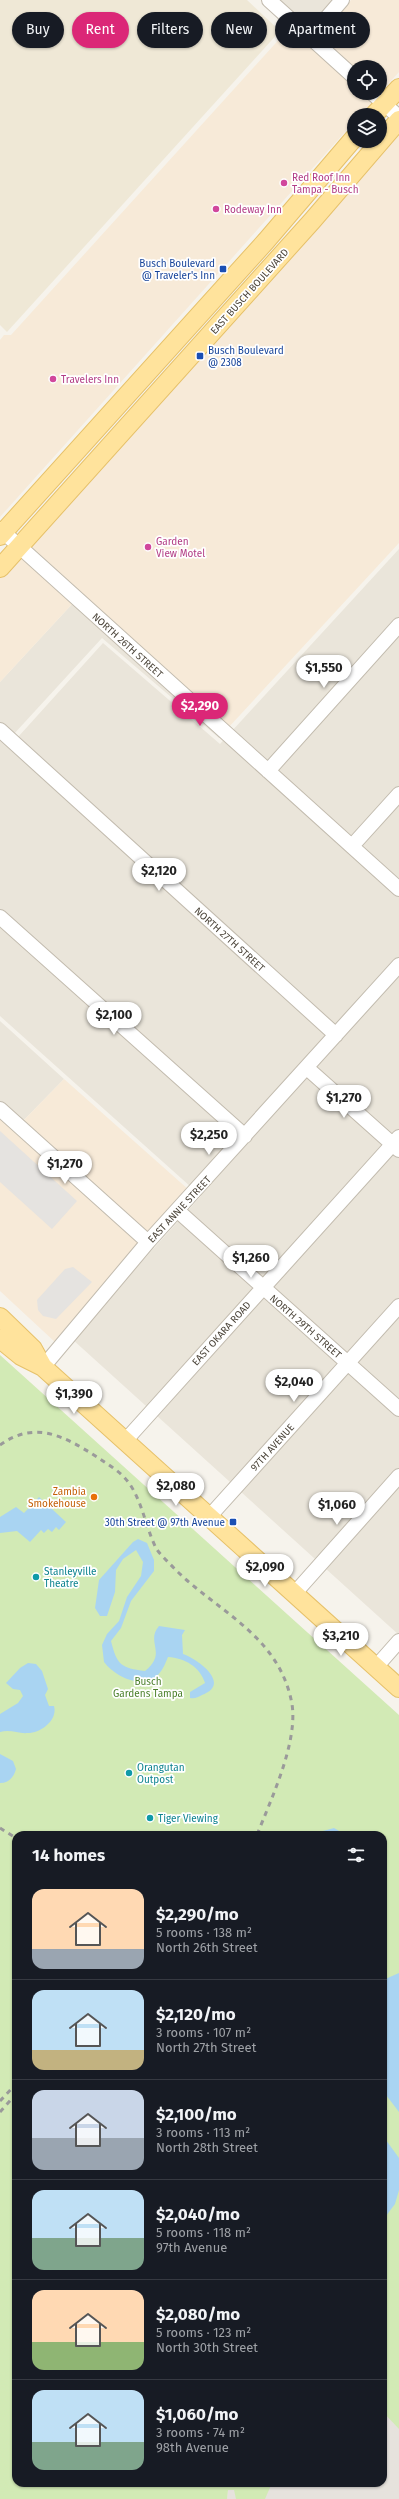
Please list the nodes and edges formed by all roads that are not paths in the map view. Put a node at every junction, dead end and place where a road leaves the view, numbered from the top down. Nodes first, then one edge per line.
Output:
1 (269, 0) edge
2 (342, 0) edge
3 (282, 12) edge
4 (332, 12) edge
5 (322, 48) edge
6 (347, 71) edge
7 (399, 88) edge
8 (377, 104) edge
9 (399, 118) edge
10 (347, 146) edge
11 (222, 290) junction
12 (155, 395) junction
13 (1, 532) edge
14 (19, 547) junction
15 (0, 568) edge
16 (399, 625) edge
17 (0, 730) edge
18 (268, 771) junction
19 (399, 794) edge
20 (352, 846) junction
21 (399, 889) edge
22 (0, 917) edge
23 (399, 965) edge
24 (336, 1035) junction
25 (307, 1068) junction
26 (0, 1109) edge
27 (245, 1136) junction
28 (397, 1144) edge
29 (178, 1210) junction
30 (148, 1242) junction
31 (262, 1287) junction
32 (399, 1306) edge
33 (0, 1317) edge
34 (0, 1339) edge
35 (348, 1363) junction
36 (43, 1367) junction
37 (399, 1409) edge
38 (125, 1441) junction
39 (399, 1476) edge
40 (209, 1517) junction
41 (294, 1594) junction
42 (399, 1641) edge
43 (376, 1667) junction
44 (399, 1688) edge

1 - 3 street
2 - 4 street
5 - 6 street
7 - 8 main road
8 - 9 street
9 - 12 main road, EAST BUSCH BOULEVARD
10 - 11 main road
11 - 12 main road
11 - 13 main road
12 - 14 main road, EAST BUSCH BOULEVARD
13 - 14 street, NORTH 26TH STREET
14 - 15 main road, EAST BUSCH BOULEVARD
14 - 18 street, NORTH 26TH STREET
16 - 18 street
17 - 24 street, NORTH 27TH STREET
18 - 20 street, NORTH 26TH STREET
19 - 20 street
20 - 21 street, NORTH 26TH STREET
22 - 27 street
23 - 24 street, EAST ANNIE STREET
24 - 25 street, EAST ANNIE STREET
25 - 27 street, EAST ANNIE STREET
25 - 28 street
26 - 30 street
27 - 29 street, EAST ANNIE STREET
28 - 31 street, EAST OKARA ROAD
29 - 30 street, EAST ANNIE STREET
29 - 31 street, NORTH 29TH STREET
30 - 36 street, EAST ANNIE STREET
31 - 35 street, NORTH 29TH STREET
31 - 38 street, EAST OKARA ROAD
32 - 35 street, 97TH AVENUE
33 - 36 main road
34 - 36 main road
35 - 37 street, NORTH 29TH STREET
35 - 40 street, 97TH AVENUE
36 - 38 main road
38 - 40 main road
39 - 41 street
40 - 41 main road
41 - 43 main road
42 - 43 street
43 - 44 main road

